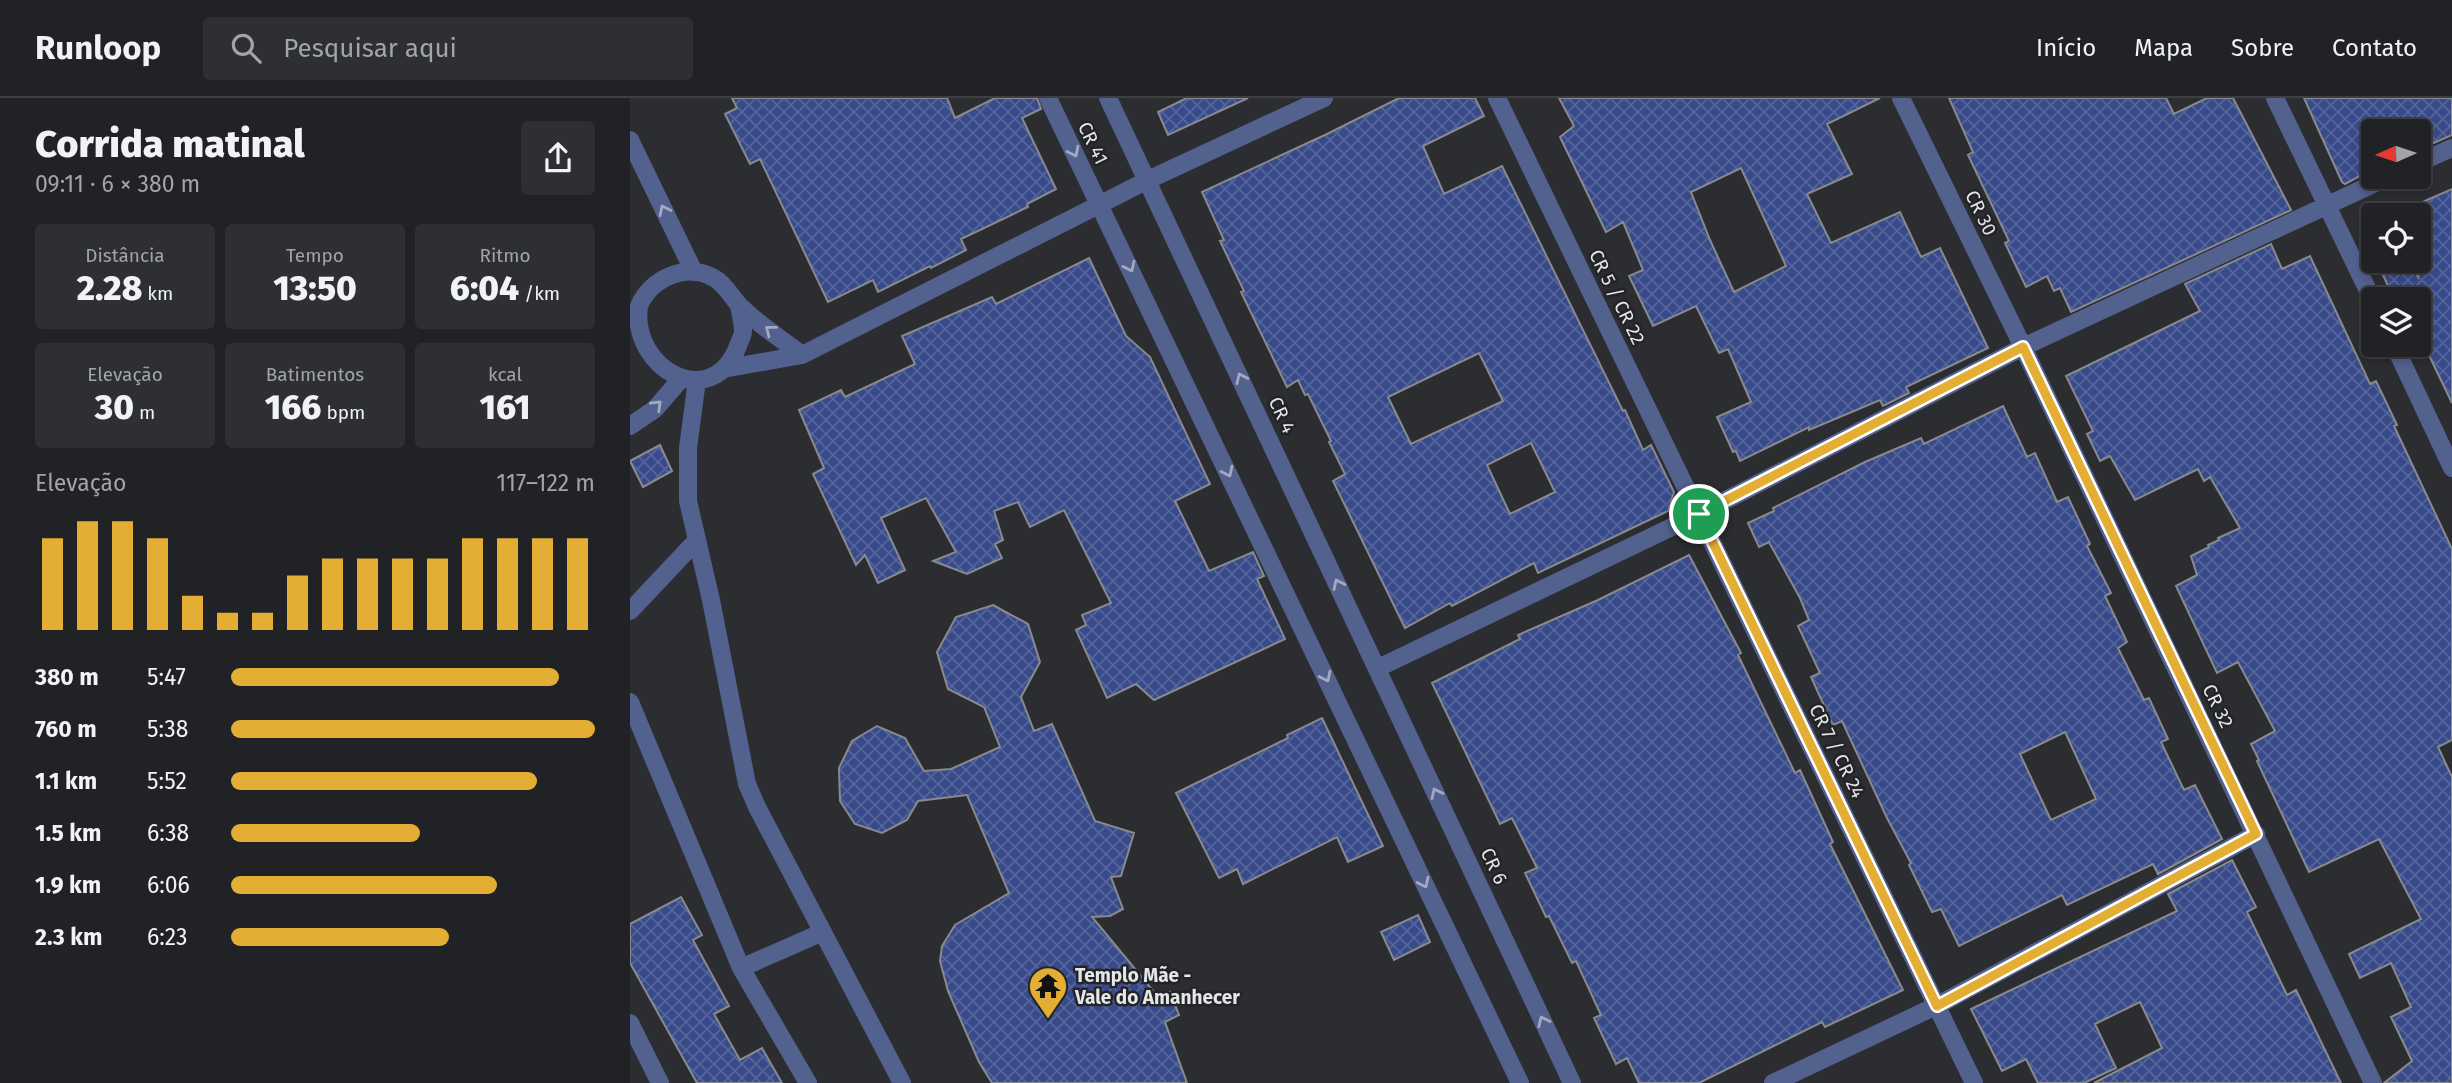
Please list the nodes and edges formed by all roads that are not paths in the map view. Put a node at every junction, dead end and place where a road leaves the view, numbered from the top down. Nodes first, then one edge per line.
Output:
1 (1048, 98) edge
2 (1108, 98) edge
3 (1324, 98) edge
4 (1497, 98) edge
5 (1900, 98) edge
6 (2275, 98) edge
7 (630, 141) edge
8 (2452, 148) edge
9 (2431, 157) edge
10 (1148, 180) junction
11 (2362, 189) edge
12 (1100, 205) junction
13 (2327, 205) junction
14 (694, 272) junction
15 (630, 286) edge
16 (2366, 287) edge
17 (739, 305) junction
18 (635, 312) edge
19 (2023, 347) junction
20 (802, 355) junction
21 (2399, 357) edge
22 (723, 369) junction
23 (688, 380) junction
24 (630, 426) edge
25 (2452, 468) edge
26 (1699, 514) junction
27 (697, 540) junction
28 (630, 611) edge
29 (1378, 668) junction
30 (630, 702) edge
31 (2256, 834) junction
32 (823, 932) junction
33 (741, 968) junction
34 (1937, 1006) junction
35 (630, 1023) edge
36 (660, 1083) edge
37 (808, 1083) edge
38 (902, 1083) edge
39 (1520, 1083) edge
40 (1572, 1083) edge
41 (1773, 1083) edge
42 (1974, 1083) edge
43 (2373, 1083) edge

1 -> 12 street, CR 41
2 - 10 street, CR 4
3 - 10 street
4 - 26 street, CR 5 / CR 22
5 - 19 street, CR 30
6 - 13 street
14 -> 7 street
8 - 9 street
10 - 12 street
29 -> 10 street, CR 4
11 - 13 street
12 - 20 street
12 -> 39 street, CR 41
13 - 16 street
13 - 19 street
14 - 17 street
14 - 18 street
15 - 18 street
20 -> 17 street
17 - 22 street
18 - 23 street
19 - 26 street
19 - 31 street, CR 32
20 - 22 street
21 - 25 street
22 - 23 street
24 -> 23 street
23 - 27 street
26 - 29 street
26 - 34 street, CR 7 / CR 24
27 - 28 street
27 - 32 street
40 -> 29 street, CR 6
30 - 33 street
31 - 34 street
31 - 43 street, CR 32
32 - 33 street
32 - 38 street
33 - 37 street
34 - 41 street
34 - 42 street, CR 7 / CR 24
35 - 36 street

